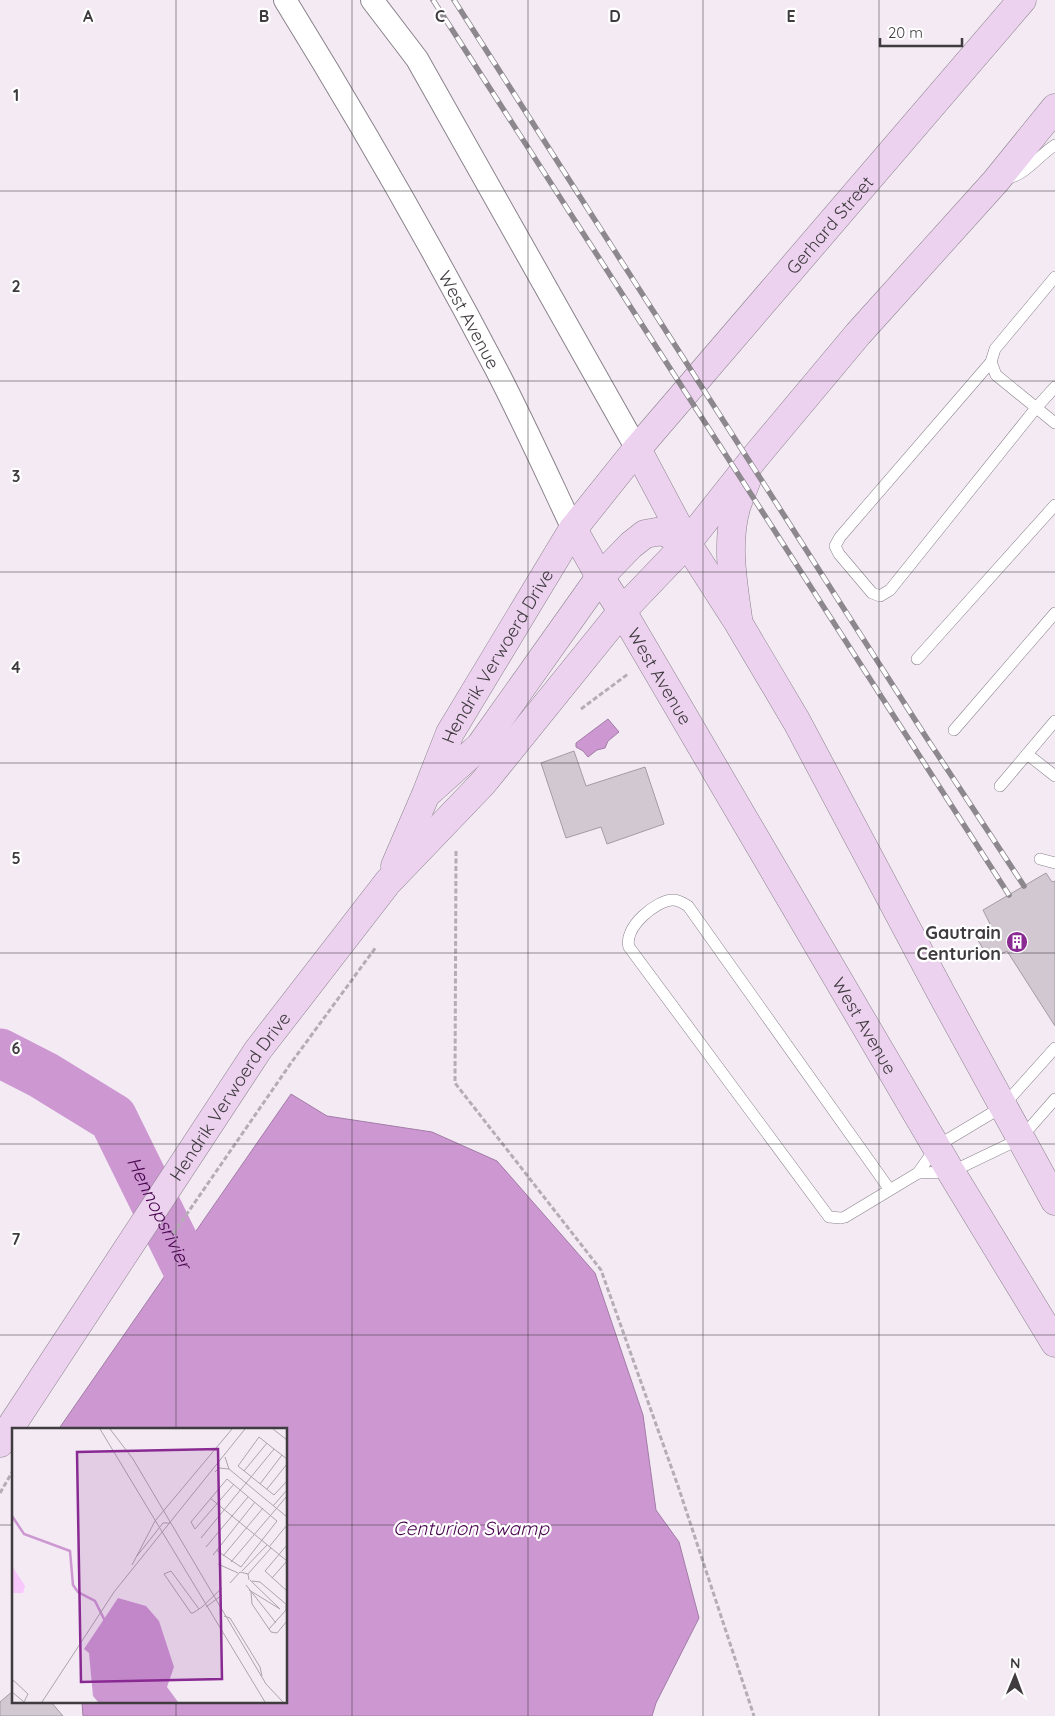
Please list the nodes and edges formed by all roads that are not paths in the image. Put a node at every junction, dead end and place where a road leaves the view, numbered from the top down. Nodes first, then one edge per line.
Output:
1 (285, 0) edge
2 (372, 0) edge
3 (1022, 0) edge
4 (1055, 108) edge
5 (1055, 145) edge
6 (995, 182) junction
7 (1055, 277) edge
8 (991, 362) junction
9 (1055, 387) edge
10 (1036, 408) junction
11 (1055, 423) edge
12 (637, 449) junction
13 (756, 456) junction
14 (1055, 506) edge
15 (574, 529) junction
16 (687, 543) junction
17 (600, 577) junction
18 (622, 611) junction
19 (1055, 613) edge
20 (739, 624) junction
21 (917, 660) dead end
22 (1055, 720) edge
23 (954, 730) dead end
24 (1027, 754) junction
25 (1055, 776) edge
26 (1000, 786) dead end
27 (426, 794) junction
28 (1040, 859) dead end
29 (1055, 863) edge
30 (388, 882) junction
31 (1055, 1048) edge
32 (1055, 1099) edge
33 (1002, 1107) junction
34 (1020, 1139) junction
35 (936, 1146) junction
36 (951, 1172) junction
37 (918, 1173) junction
38 (890, 1190) junction
39 (1055, 1201) edge
40 (1055, 1343) edge
41 (0, 1443) edge

1 - 15 street, West Avenue
2 - 12 street
3 - 12 street, Gerhard Street
4 - 6 street
5 - 6 lane
6 - 13 street
7 - 8 lane
8 - 10 lane
8 - 10 lane
9 - 10 lane
10 - 11 lane
12 - 15 street, Hendrik Verwoerd Drive
12 - 16 street
13 - 16 street
13 - 20 street
14 - 21 lane
15 - 17 street, West Avenue
15 - 27 street, Hendrik Verwoerd Drive
16 - 17 street
16 - 18 street, Hendrik Verwoerd Drive
16 - 20 street
17 - 18 street, West Avenue
17 - 27 street
18 - 30 street, Hendrik Verwoerd Drive
18 - 35 street, West Avenue
19 - 23 lane
20 - 33 street
22 - 24 lane
24 - 25 lane
24 - 26 lane
27 - 30 street, Hendrik Verwoerd Drive
28 - 29 lane
30 - 41 street, Hendrik Verwoerd Drive
31 - 33 lane
32 - 34 lane
33 - 34 street
33 - 35 lane
34 - 36 lane
34 - 39 street
35 - 36 street, West Avenue
35 - 37 lane
36 - 37 lane
36 - 40 street, West Avenue
37 - 38 lane
38 - 38 lane

